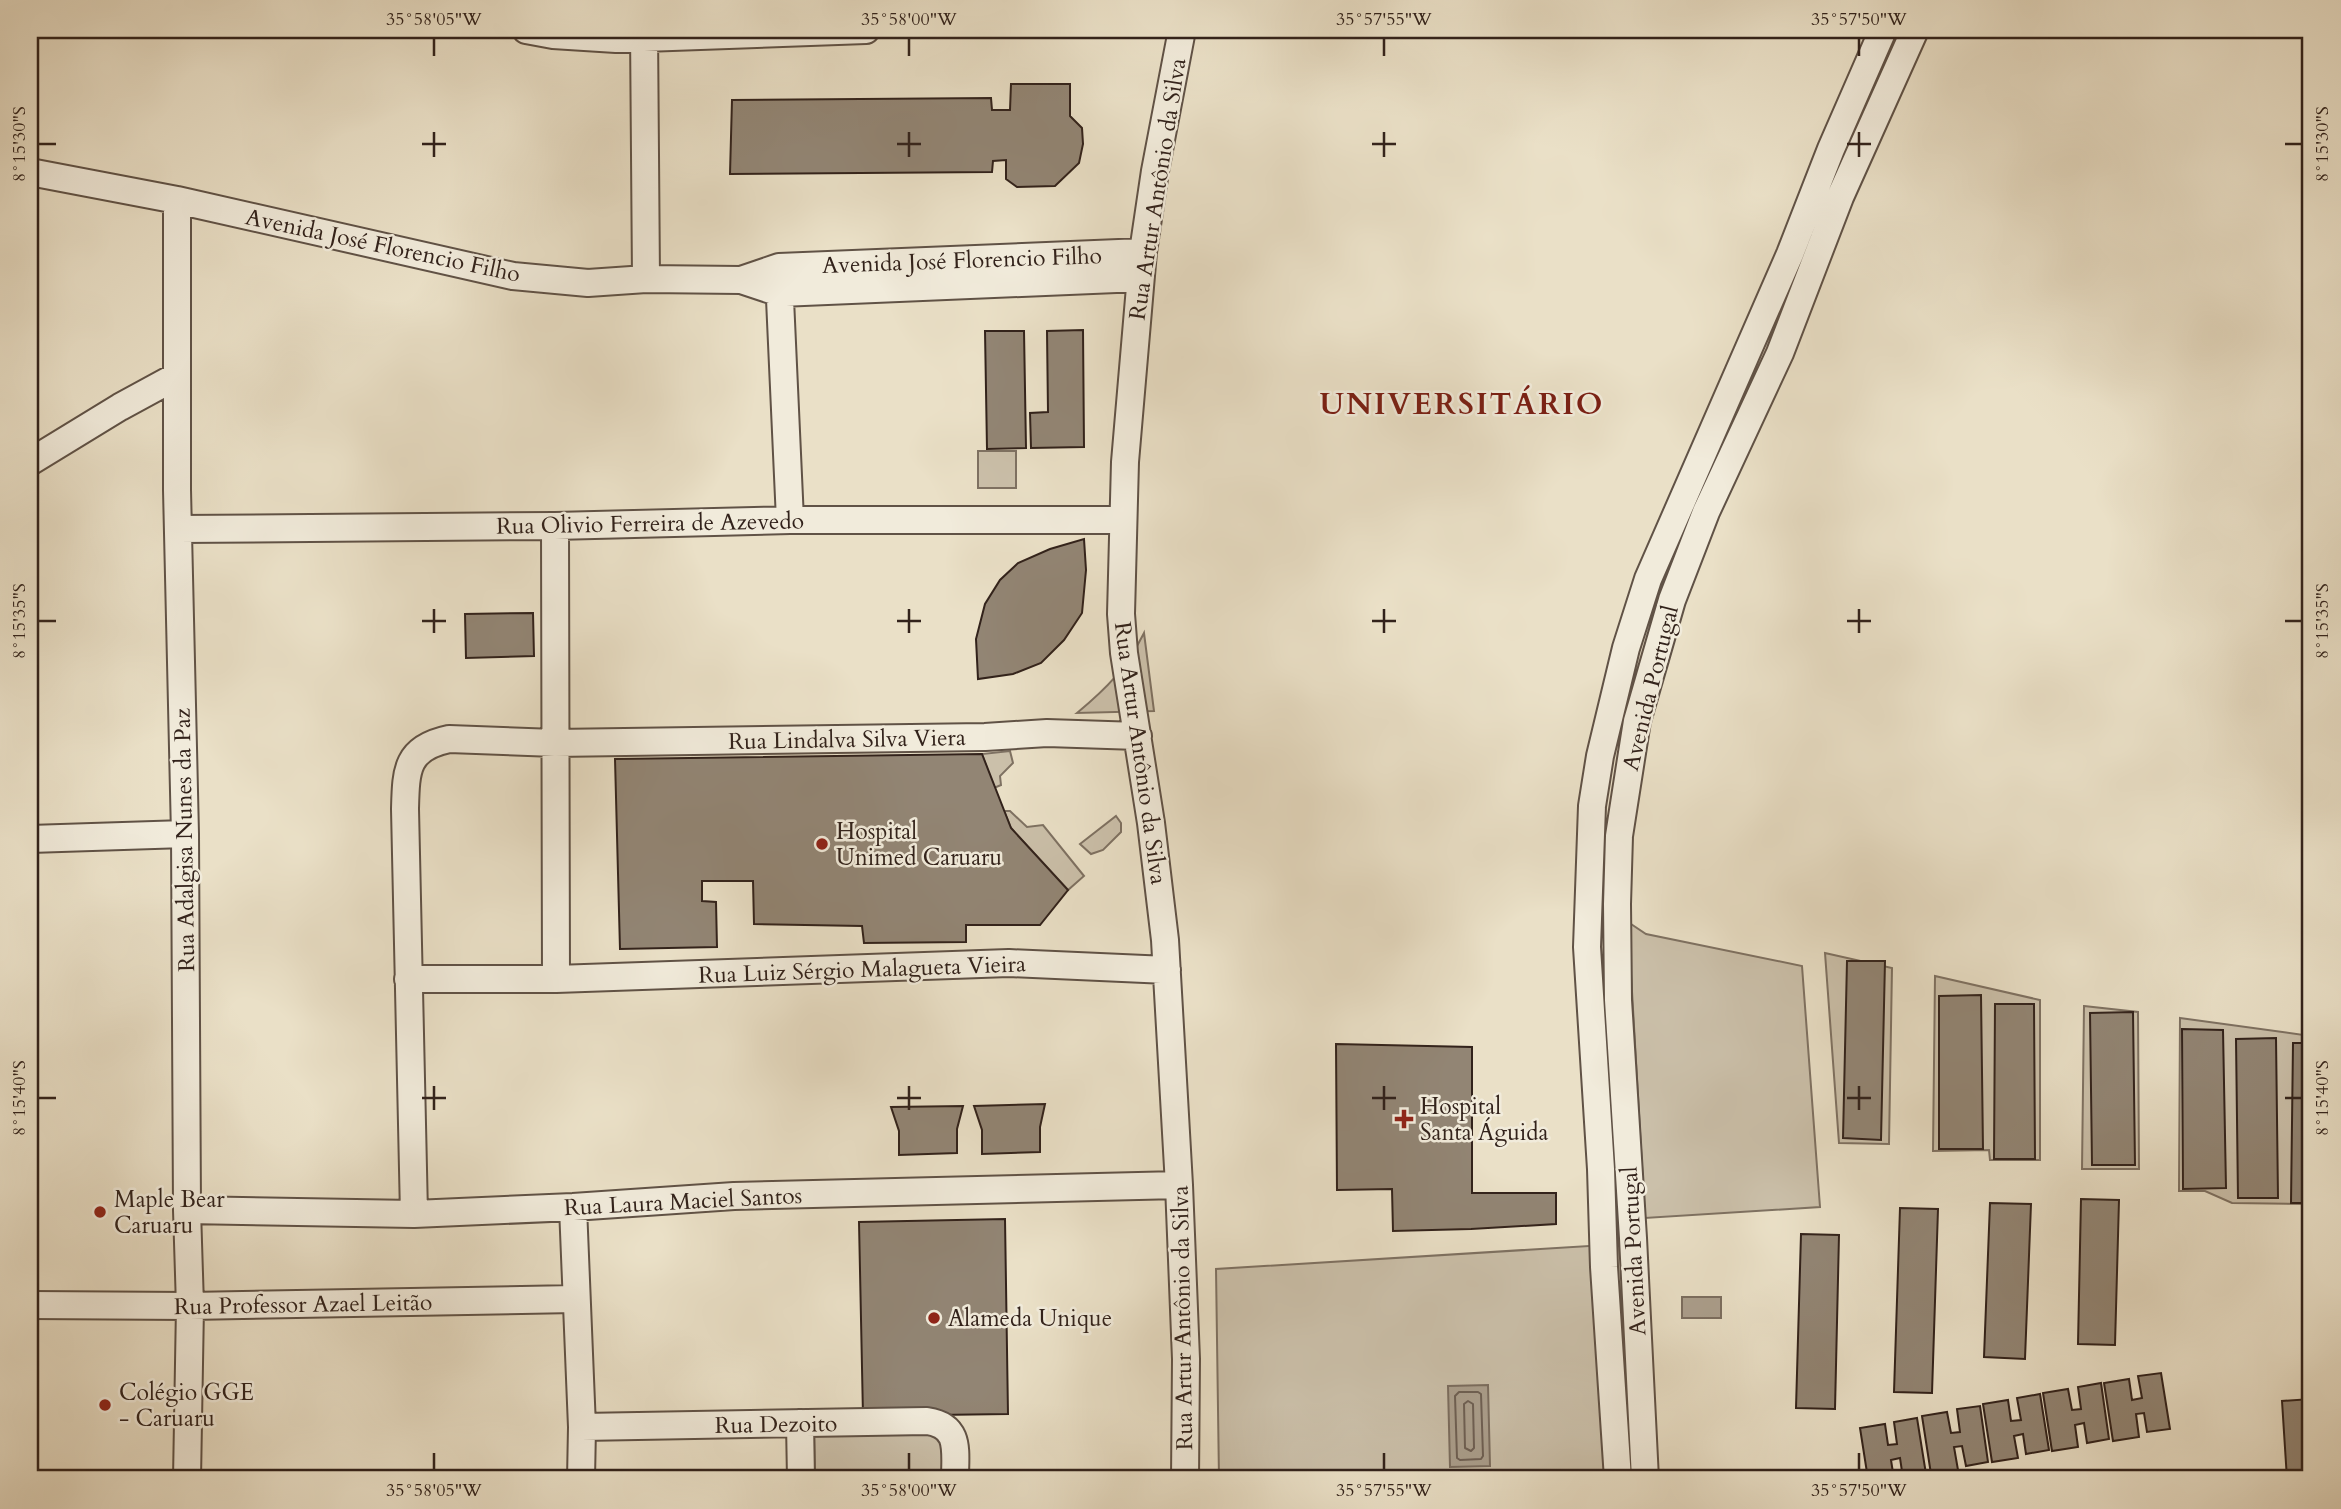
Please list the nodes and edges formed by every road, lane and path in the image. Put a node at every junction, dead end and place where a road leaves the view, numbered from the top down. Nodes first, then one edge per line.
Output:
1 (526, 30) edge
2 (866, 30) edge
3 (1182, 30) edge
4 (1883, 30) edge
5 (1915, 30) edge
6 (644, 33) edge
7 (30, 172) edge
8 (177, 200) junction
9 (1142, 265) junction
10 (646, 279) junction
11 (779, 280) junction
12 (177, 376) junction
13 (30, 462) edge
14 (789, 520) junction
15 (1122, 520) junction
16 (555, 526) junction
17 (178, 529) junction
18 (1138, 736) junction
19 (555, 743) junction
20 (1600, 756) junction
21 (1630, 762) junction
22 (185, 834) junction
23 (30, 839) edge
24 (1167, 970) junction
25 (408, 979) junction
26 (556, 979) junction
27 (1179, 1185) junction
28 (573, 1208) junction
29 (187, 1210) junction
30 (414, 1214) junction
31 (575, 1300) junction
32 (30, 1305) edge
33 (190, 1306) junction
34 (800, 1423) junction
35 (582, 1427) junction
36 (187, 1479) edge
37 (581, 1479) edge
38 (801, 1479) edge
39 (955, 1479) edge
40 (1185, 1479) edge
41 (1618, 1479) edge
42 (1645, 1479) edge

1 - 6 street
2 - 6 street
3 - 9 street, Rua Artur Antônio da Silva
4 - 20 street, Avenida Portugal
5 - 21 street, Avenida Portugal
6 - 10 street
7 - 8 street, Avenida José Florencio Filho
8 - 10 street, Avenida José Florencio Filho
8 - 12 street, Rua Adalgisa Nunes da Paz
9 - 11 street, Avenida José Florencio Filho
9 - 15 street, Rua Artur Antônio da Silva
10 - 11 street, Avenida José Florencio Filho
11 - 14 street
12 - 13 street
12 - 17 street, Rua Adalgisa Nunes da Paz
14 - 15 street, Rua Olivio Ferreira de Azevedo
14 - 16 street, Rua Olivio Ferreira de Azevedo
15 - 18 street, Rua Artur Antônio da Silva
16 - 17 street, Rua Olivio Ferreira de Azevedo
16 - 19 street
17 - 22 street, Rua Adalgisa Nunes da Paz
18 - 19 street, Rua Lindalva Silva Viera
18 - 24 street, Rua Artur Antônio da Silva
19 - 25 street, Rua Lindalva Silva Viera
19 - 26 street
20 - 21 street
20 - 41 street, Avenida Portugal
21 - 42 street, Avenida Portugal
22 - 23 street
22 - 29 street, Rua Adalgisa Nunes da Paz
24 - 26 street, Rua Luiz Sérgio Malagueta Vieira
24 - 27 street, Rua Artur Antônio da Silva
25 - 26 street, Rua Luiz Sérgio Malagueta Vieira
25 - 30 street, Rua Lindalva Silva Viera
27 - 28 street, Rua Laura Maciel Santos
27 - 40 street, Rua Artur Antônio da Silva
28 - 30 street, Rua Laura Maciel Santos
28 - 31 street
29 - 30 street, Rua Laura Maciel Santos
29 - 33 street, Rua Adalgisa Nunes da Paz
31 - 33 street, Rua Professor Azael Leitão
31 - 35 street
32 - 33 street, Rua Professor Azael Leitão
33 - 36 street, Rua Adalgisa Nunes da Paz
34 - 35 street, Rua Dezoito
34 - 38 street
34 - 39 street, Rua Dezoito
35 - 37 street

